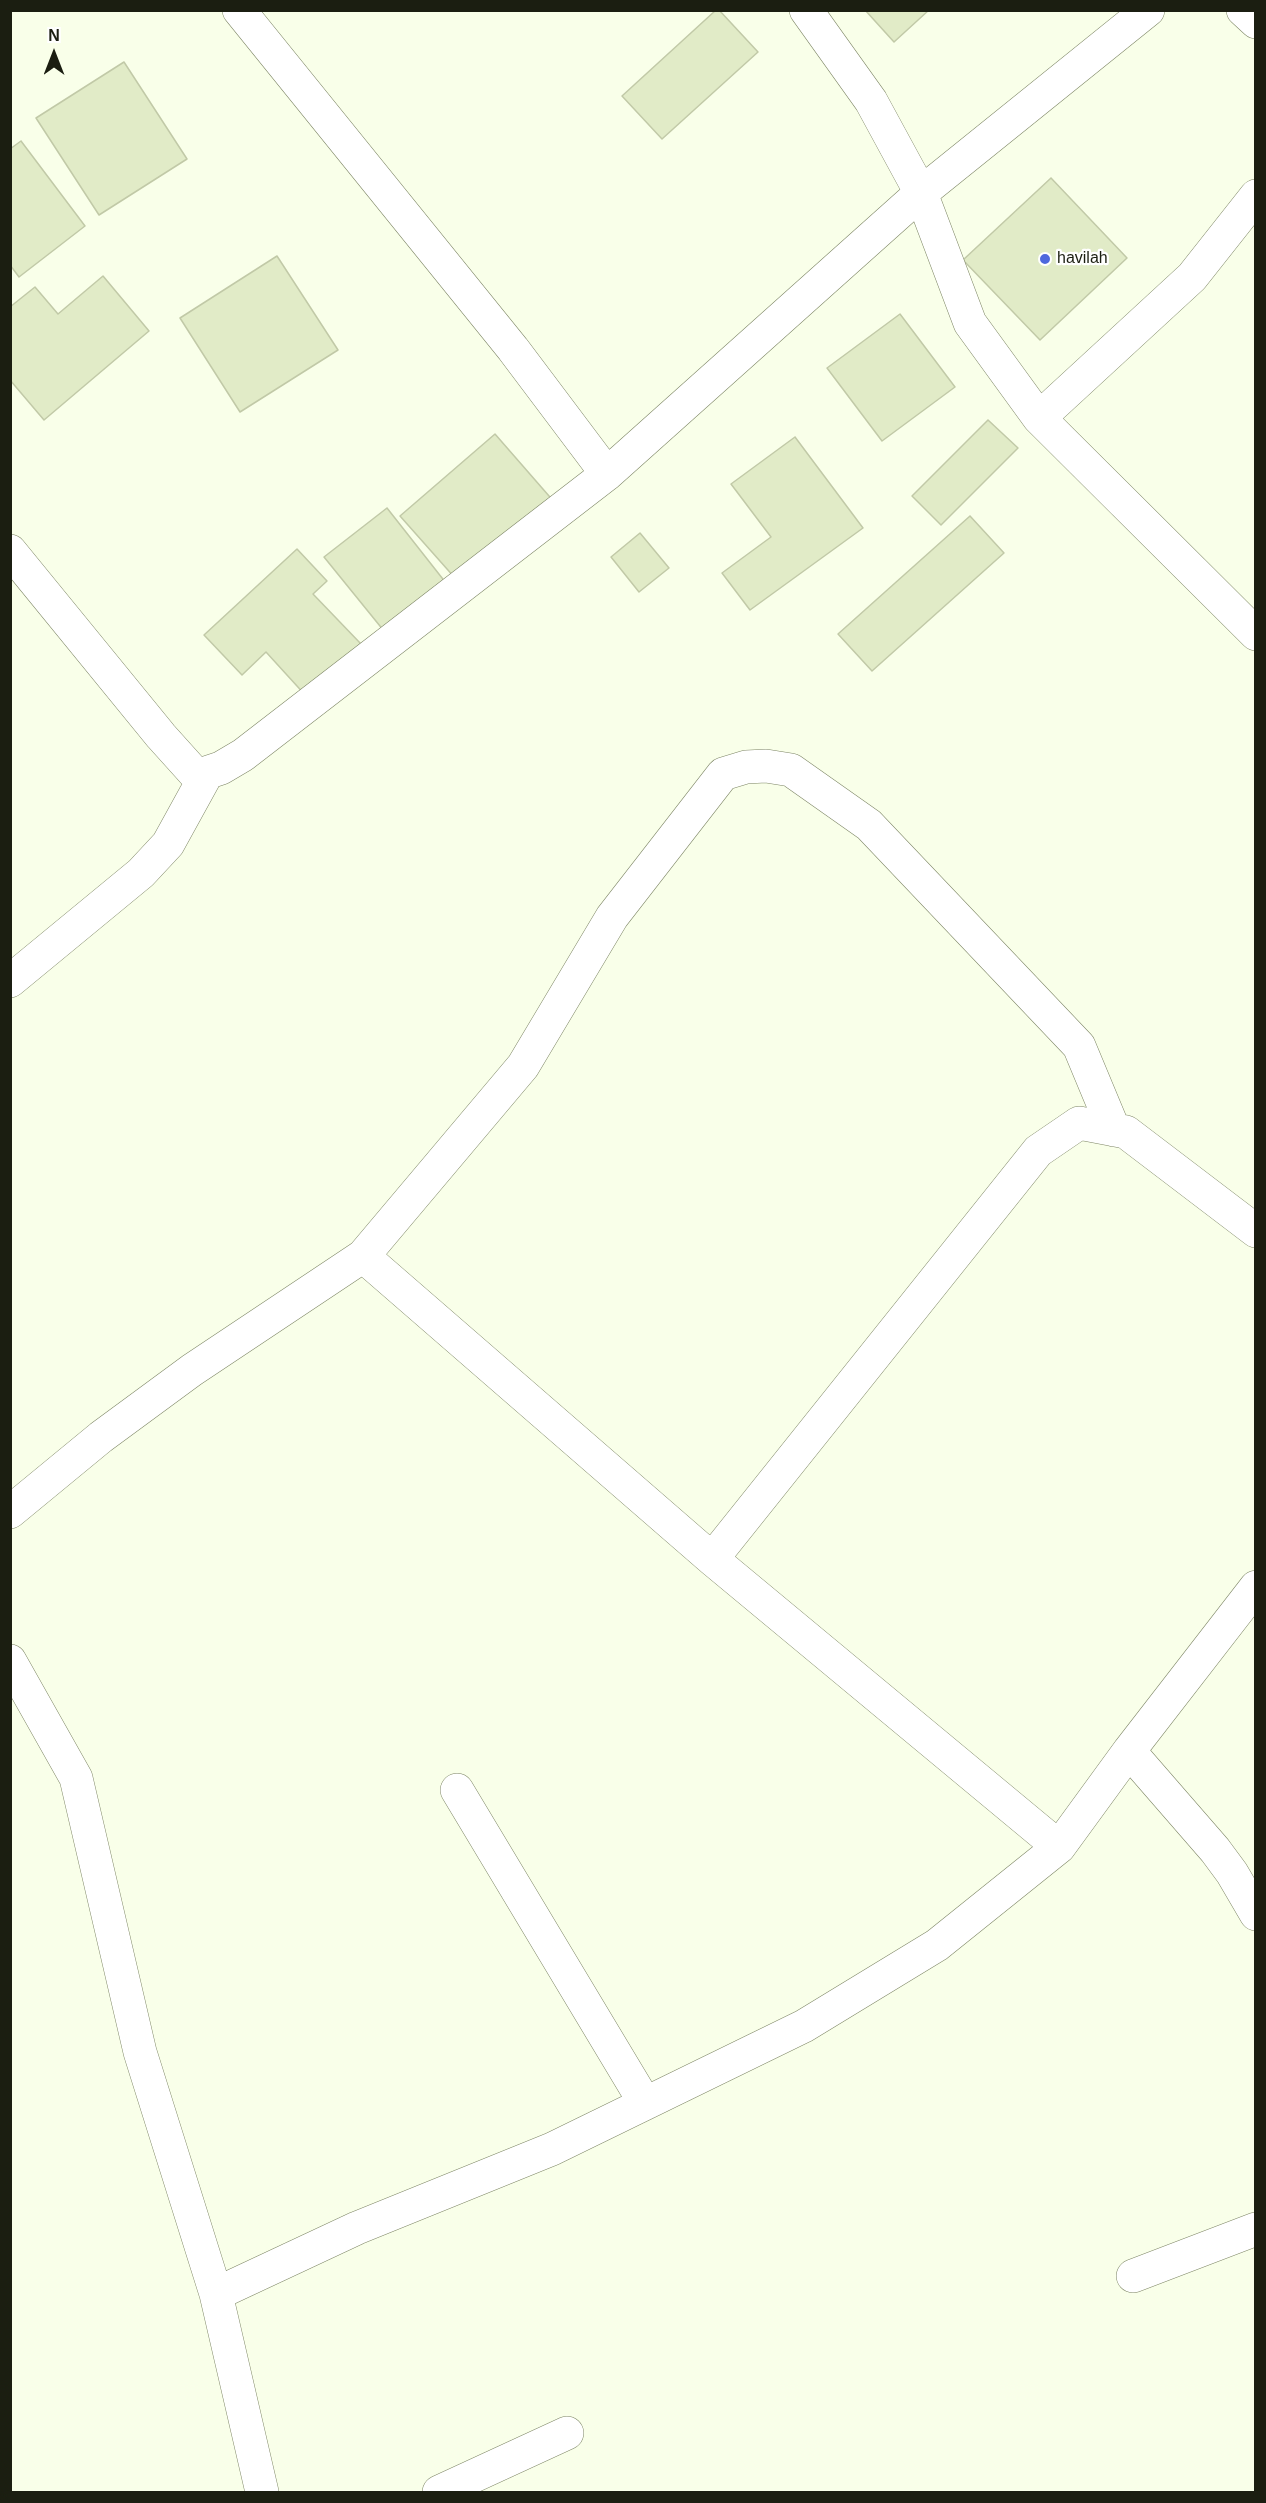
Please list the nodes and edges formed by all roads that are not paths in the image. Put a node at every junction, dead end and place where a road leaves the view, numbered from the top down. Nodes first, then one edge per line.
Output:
1 (239, 10) edge
2 (806, 10) edge
3 (1148, 10) edge
4 (1243, 10) edge
5 (1256, 22) edge
6 (921, 193) junction
7 (1256, 196) edge
8 (1039, 418) junction
9 (607, 474) junction
10 (10, 551) edge
11 (1256, 634) edge
12 (206, 775) junction
13 (10, 981) edge
14 (1114, 1130) junction
15 (1256, 1231) edge
16 (363, 1256) junction
17 (10, 1512) edge
18 (712, 1559) junction
19 (1256, 1587) edge
20 (10, 1661) edge
21 (1129, 1751) junction
22 (457, 1790) dead end
23 (1059, 1847) junction
24 (1256, 1914) edge
25 (645, 2103) junction
26 (1256, 2229) edge
27 (1133, 2276) dead end
28 (216, 2294) junction
29 (567, 2433) dead end
30 (262, 2493) edge
31 (439, 2493) edge

1 - 9 street
2 - 6 street
3 - 6 street
4 - 5 street
6 - 8 street
6 - 9 street
7 - 8 street
8 - 11 street
9 - 12 street
10 - 12 street
12 - 13 street
14 - 15 street
14 - 16 street
14 - 18 street
16 - 17 street
16 - 18 street
18 - 23 street
19 - 21 street
20 - 28 street
21 - 23 street
21 - 24 street
22 - 25 street
23 - 25 street
25 - 28 street
26 - 27 street
28 - 30 street
29 - 31 street

